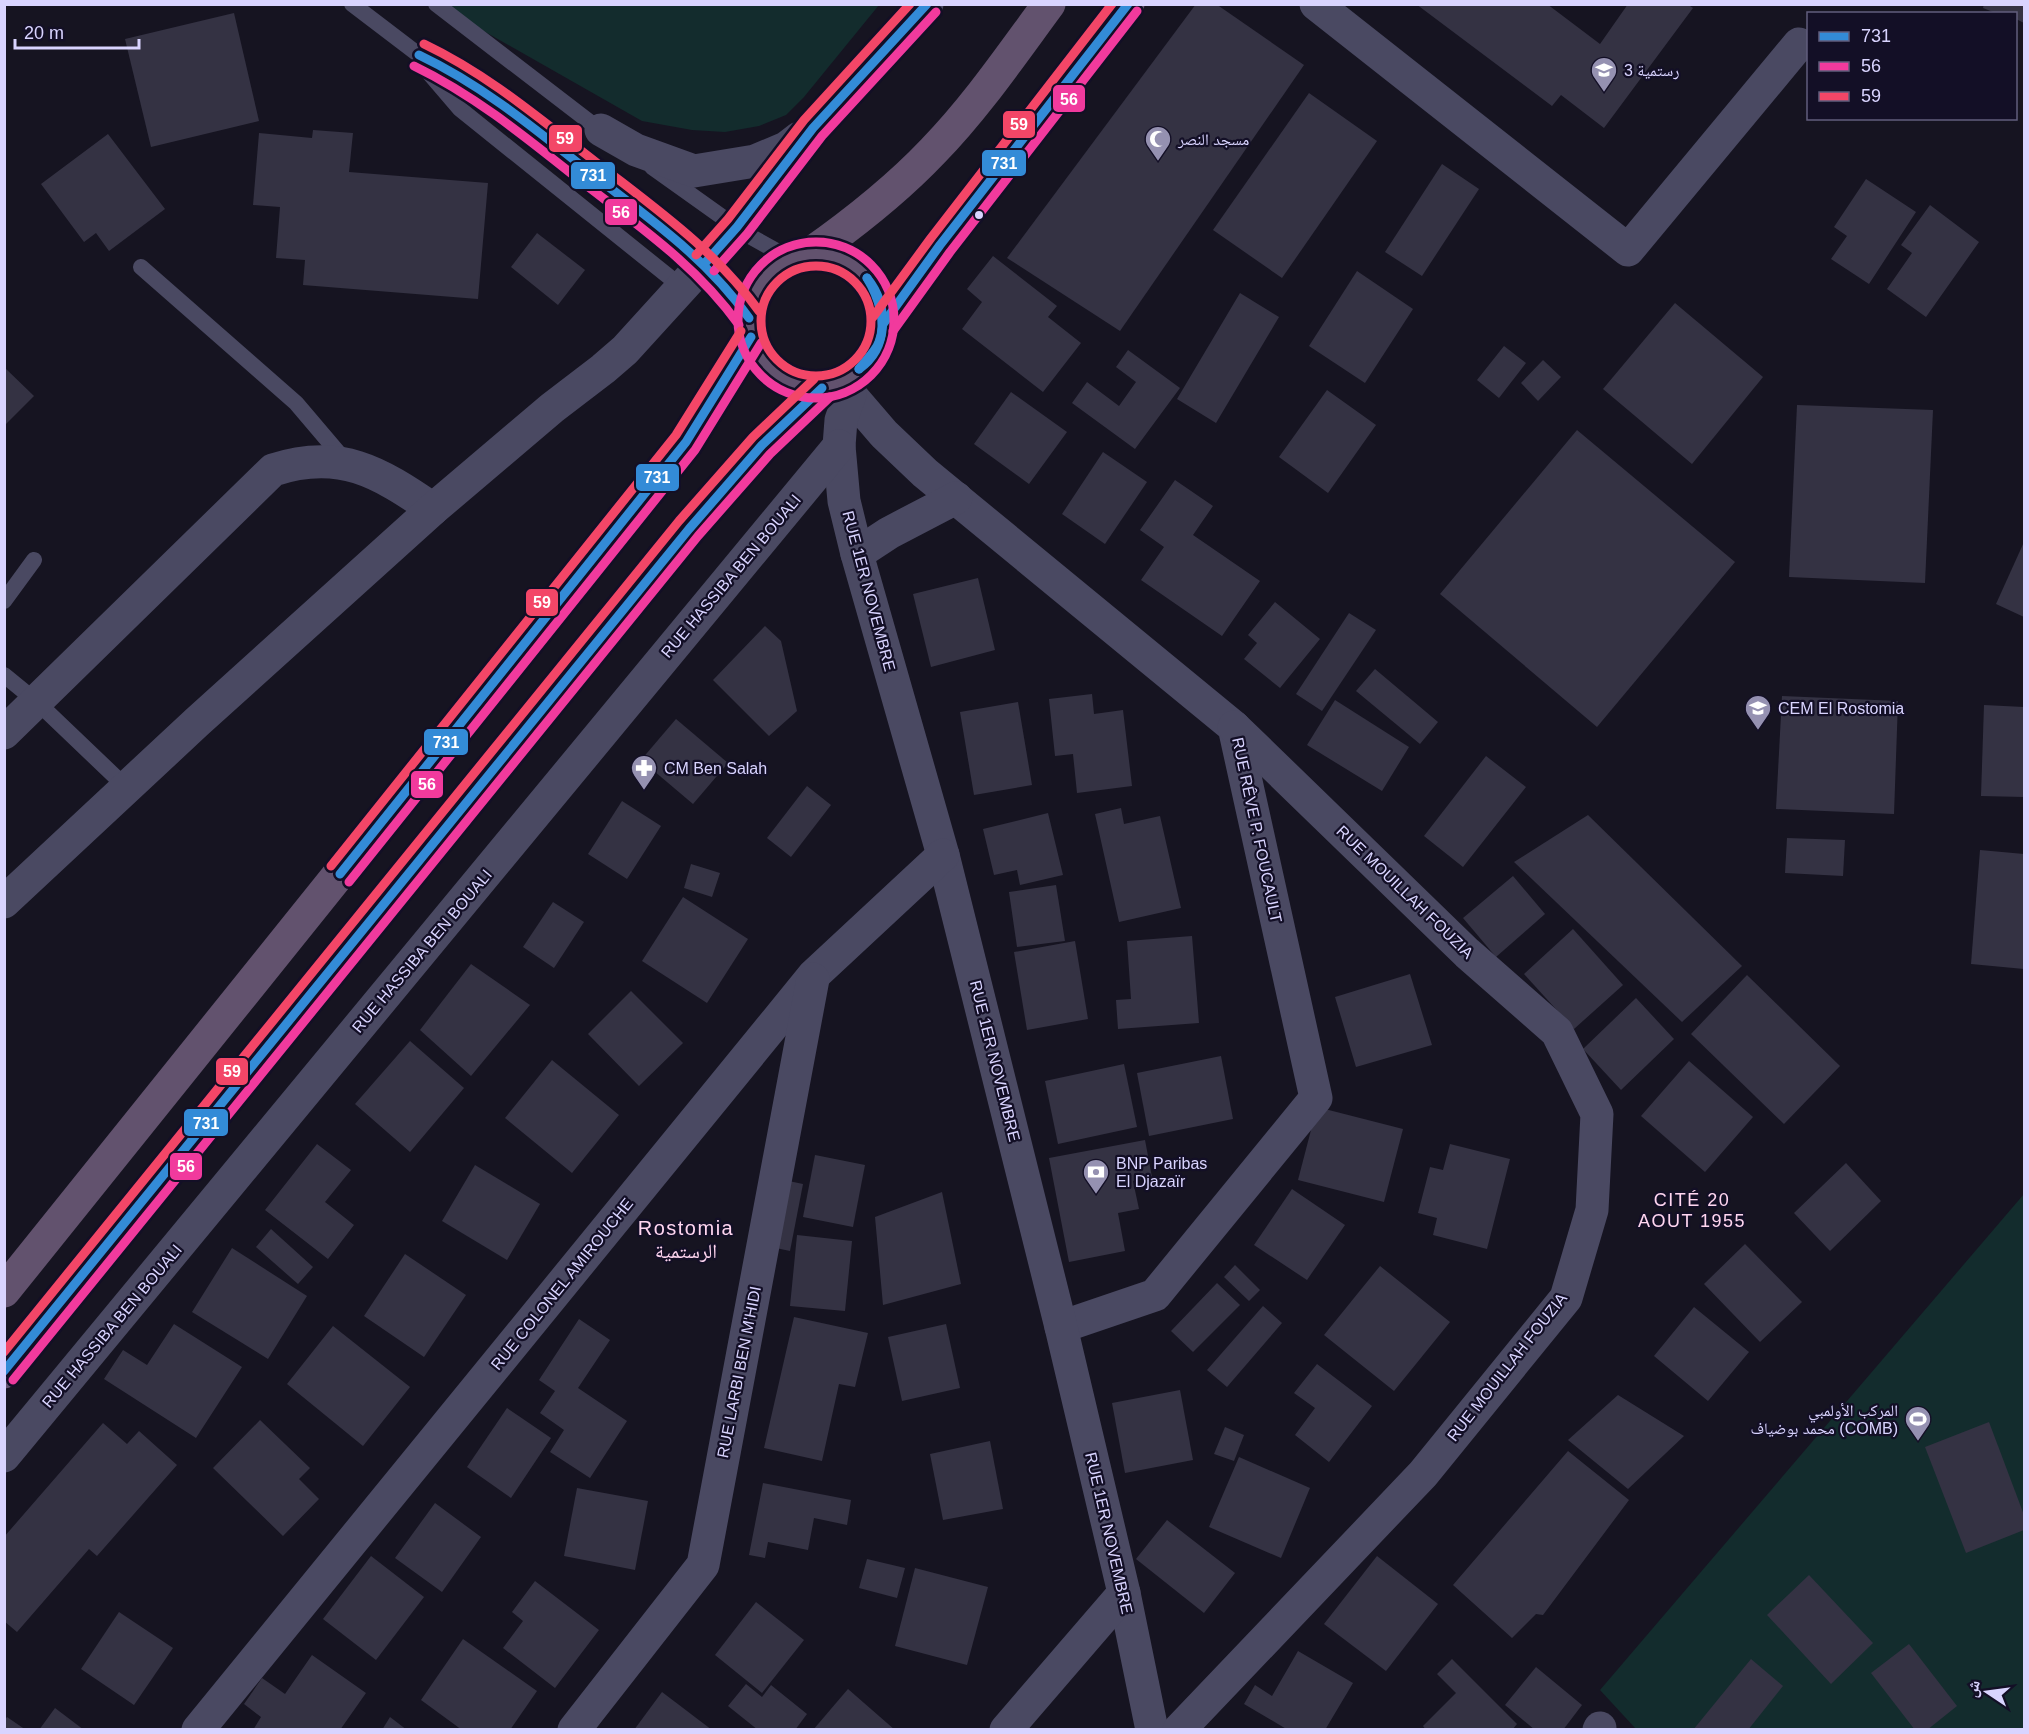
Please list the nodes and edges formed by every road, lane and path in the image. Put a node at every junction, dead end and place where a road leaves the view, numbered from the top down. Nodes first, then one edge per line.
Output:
1 (352, 4) edge
2 (436, 4) edge
3 (927, 4) edge
4 (1049, 4) edge
5 (1128, 4) edge
6 (1316, 4) edge
7 (1799, 44) dead end
8 (419, 55) junction
9 (813, 128) junction
10 (601, 130) junction
11 (737, 227) junction
12 (801, 256) junction
13 (705, 263) junction
14 (141, 267) dead end
15 (683, 288) junction
16 (883, 324) junction
17 (750, 327) junction
18 (838, 389) junction
19 (839, 446) junction
20 (348, 464) junction
21 (956, 498) junction
22 (434, 509) junction
23 (857, 554) junction
24 (34, 560) dead end
25 (4, 601) edge
26 (4, 675) edge
27 (37, 702) junction
28 (1234, 727) junction
29 (4, 733) edge
30 (127, 788) junction
31 (943, 855) junction
32 (4, 902) edge
33 (814, 975) junction
34 (4, 1292) edge
35 (1061, 1327) junction
36 (4, 1372) edge
37 (4, 1456) edge
38 (1124, 1593) junction
39 (198, 1730) edge
40 (574, 1730) edge
41 (1006, 1730) edge
42 (1152, 1730) edge
43 (1179, 1730) edge

1 - 8 lane
2 - 10 lane
3 - 9 street
4 - 12 highway
5 - 16 highway
6 - 7 street
8 - 13 lane
8 - 15 lane
9 - 10 street
9 - 11 street
10 - 11 lane
11 - 12 lane
11 - 13 street
12 - 16 highway
12 - 17 highway
13 - 15 street
13 - 17 lane
14 - 20 lane
15 - 22 street
16 - 18 highway
17 - 18 highway
17 - 34 highway
18 - 19 street, RUE 1ER NOVEMBRE
18 - 21 street, RUE RÊVE P. FOUCAULT
18 - 36 highway
19 - 23 street, RUE 1ER NOVEMBRE
19 - 37 street, RUE HASSIBA BEN BOUALI
20 - 22 street
20 - 27 street
21 - 23 street
21 - 28 street, RUE RÊVE P. FOUCAULT
22 - 30 street
23 - 31 street, RUE 1ER NOVEMBRE
24 - 25 lane
26 - 27 lane
27 - 29 street
27 - 30 lane
28 - 35 street, RUE RÊVE P. FOUCAULT
28 - 43 street, RUE MOUILLAH FOUZIA
30 - 32 street
31 - 33 street, RUE COLONEL AMIROUCHE
31 - 35 street, RUE 1ER NOVEMBRE
33 - 39 street, RUE COLONEL AMIROUCHE
33 - 40 street, RUE LARBI BEN M'HIDI
35 - 38 street, RUE 1ER NOVEMBRE
38 - 41 street
38 - 42 street, RUE 1ER NOVEMBRE

